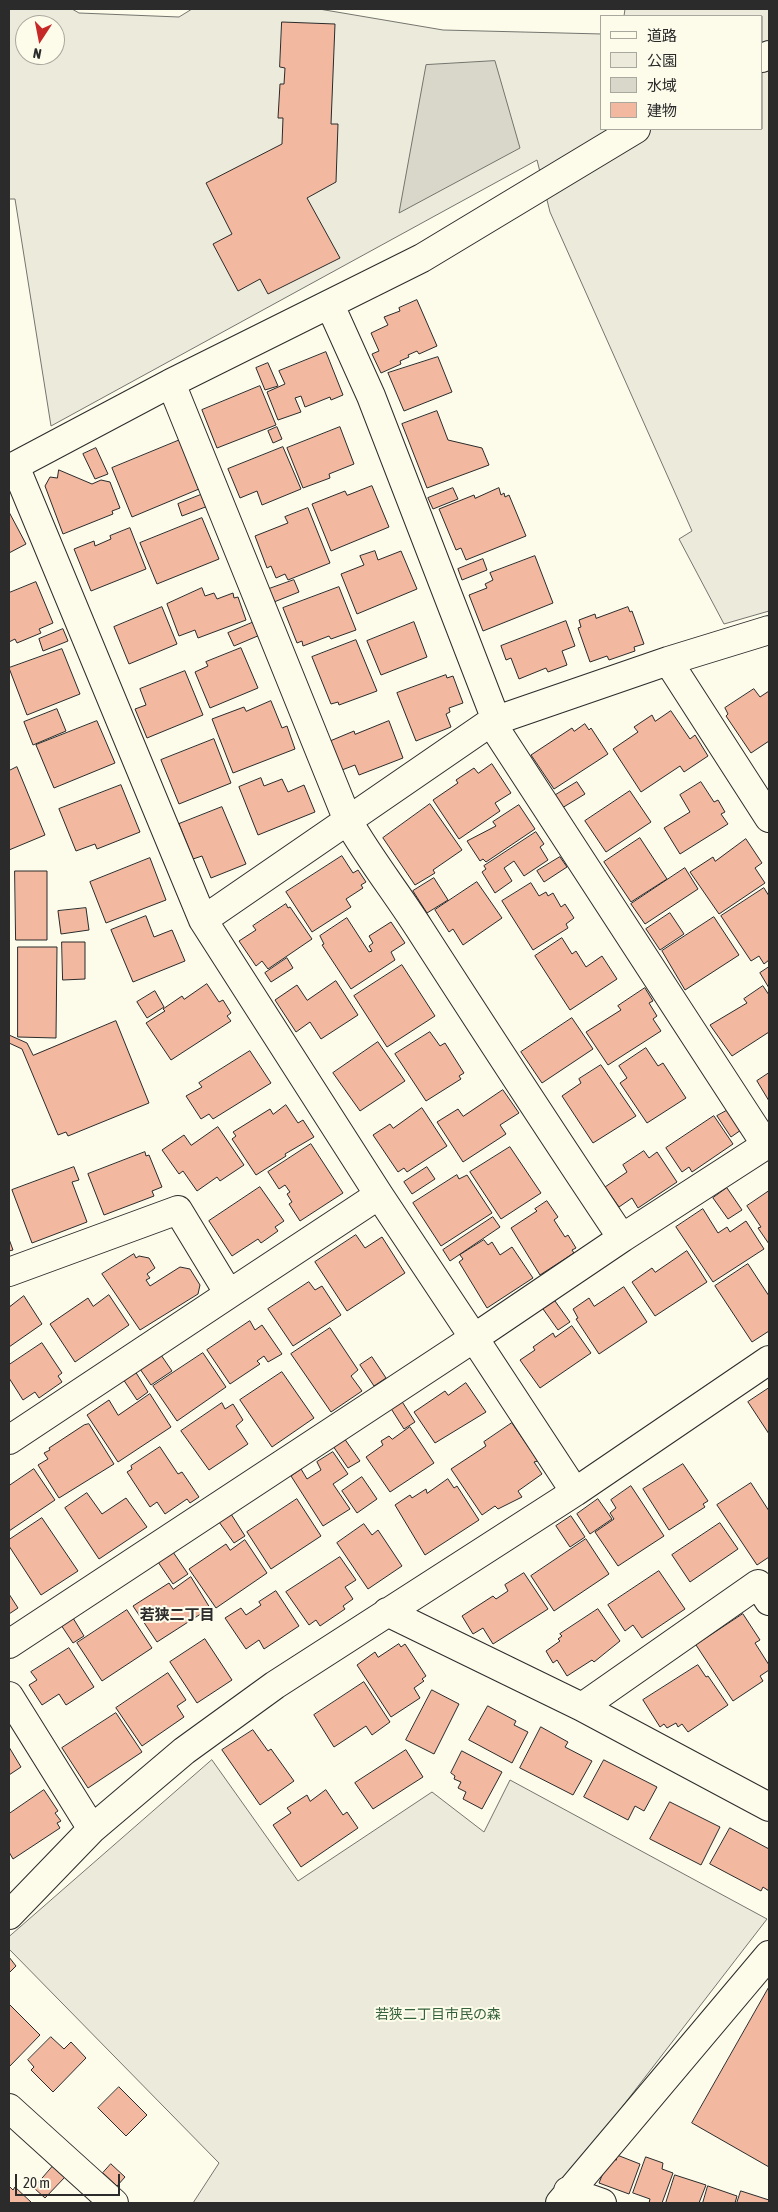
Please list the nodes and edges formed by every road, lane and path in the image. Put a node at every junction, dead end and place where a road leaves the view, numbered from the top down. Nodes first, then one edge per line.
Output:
1 (634, 130) edge
2 (330, 305) junction
3 (171, 383) junction
4 (12, 468) edge
5 (769, 630) edge
6 (668, 661) junction
7 (494, 721) junction
8 (769, 818) edge
9 (348, 821) junction
10 (203, 920) junction
11 (768, 1144) edge
12 (379, 1195) junction
13 (622, 1238) junction
14 (9, 1272) edge
15 (229, 1294) junction
16 (474, 1338) junction
17 (769, 1360) edge
18 (9, 1440) edge
19 (574, 1492) junction
20 (766, 1587) edge
21 (387, 1612) junction
22 (9, 1644) edge
23 (9, 1696) edge
24 (582, 1707) junction
25 (769, 1806) edge
26 (92, 1829) junction
27 (9, 1915) edge
28 (769, 1955) edge
29 (9, 2108) edge
30 (564, 2197) edge
31 (114, 2203) edge
32 (602, 2203) edge

1 - 2 street
2 - 3 street
2 - 7 street
3 - 4 street
3 - 9 street
4 - 10 street
5 - 6 street
6 - 7 street
6 - 8 street
7 - 9 street
7 - 11 street
9 - 10 street
9 - 13 street
10 - 12 street
11 - 13 street
12 - 15 street
12 - 16 street
13 - 16 street
14 - 15 street
15 - 18 street
16 - 19 street
16 - 22 street
17 - 19 street
19 - 21 street
20 - 24 street
21 - 24 street
21 - 26 street
23 - 26 street
24 - 25 street
26 - 27 street
28 - 30 street
29 - 31 street
30 - 32 street

